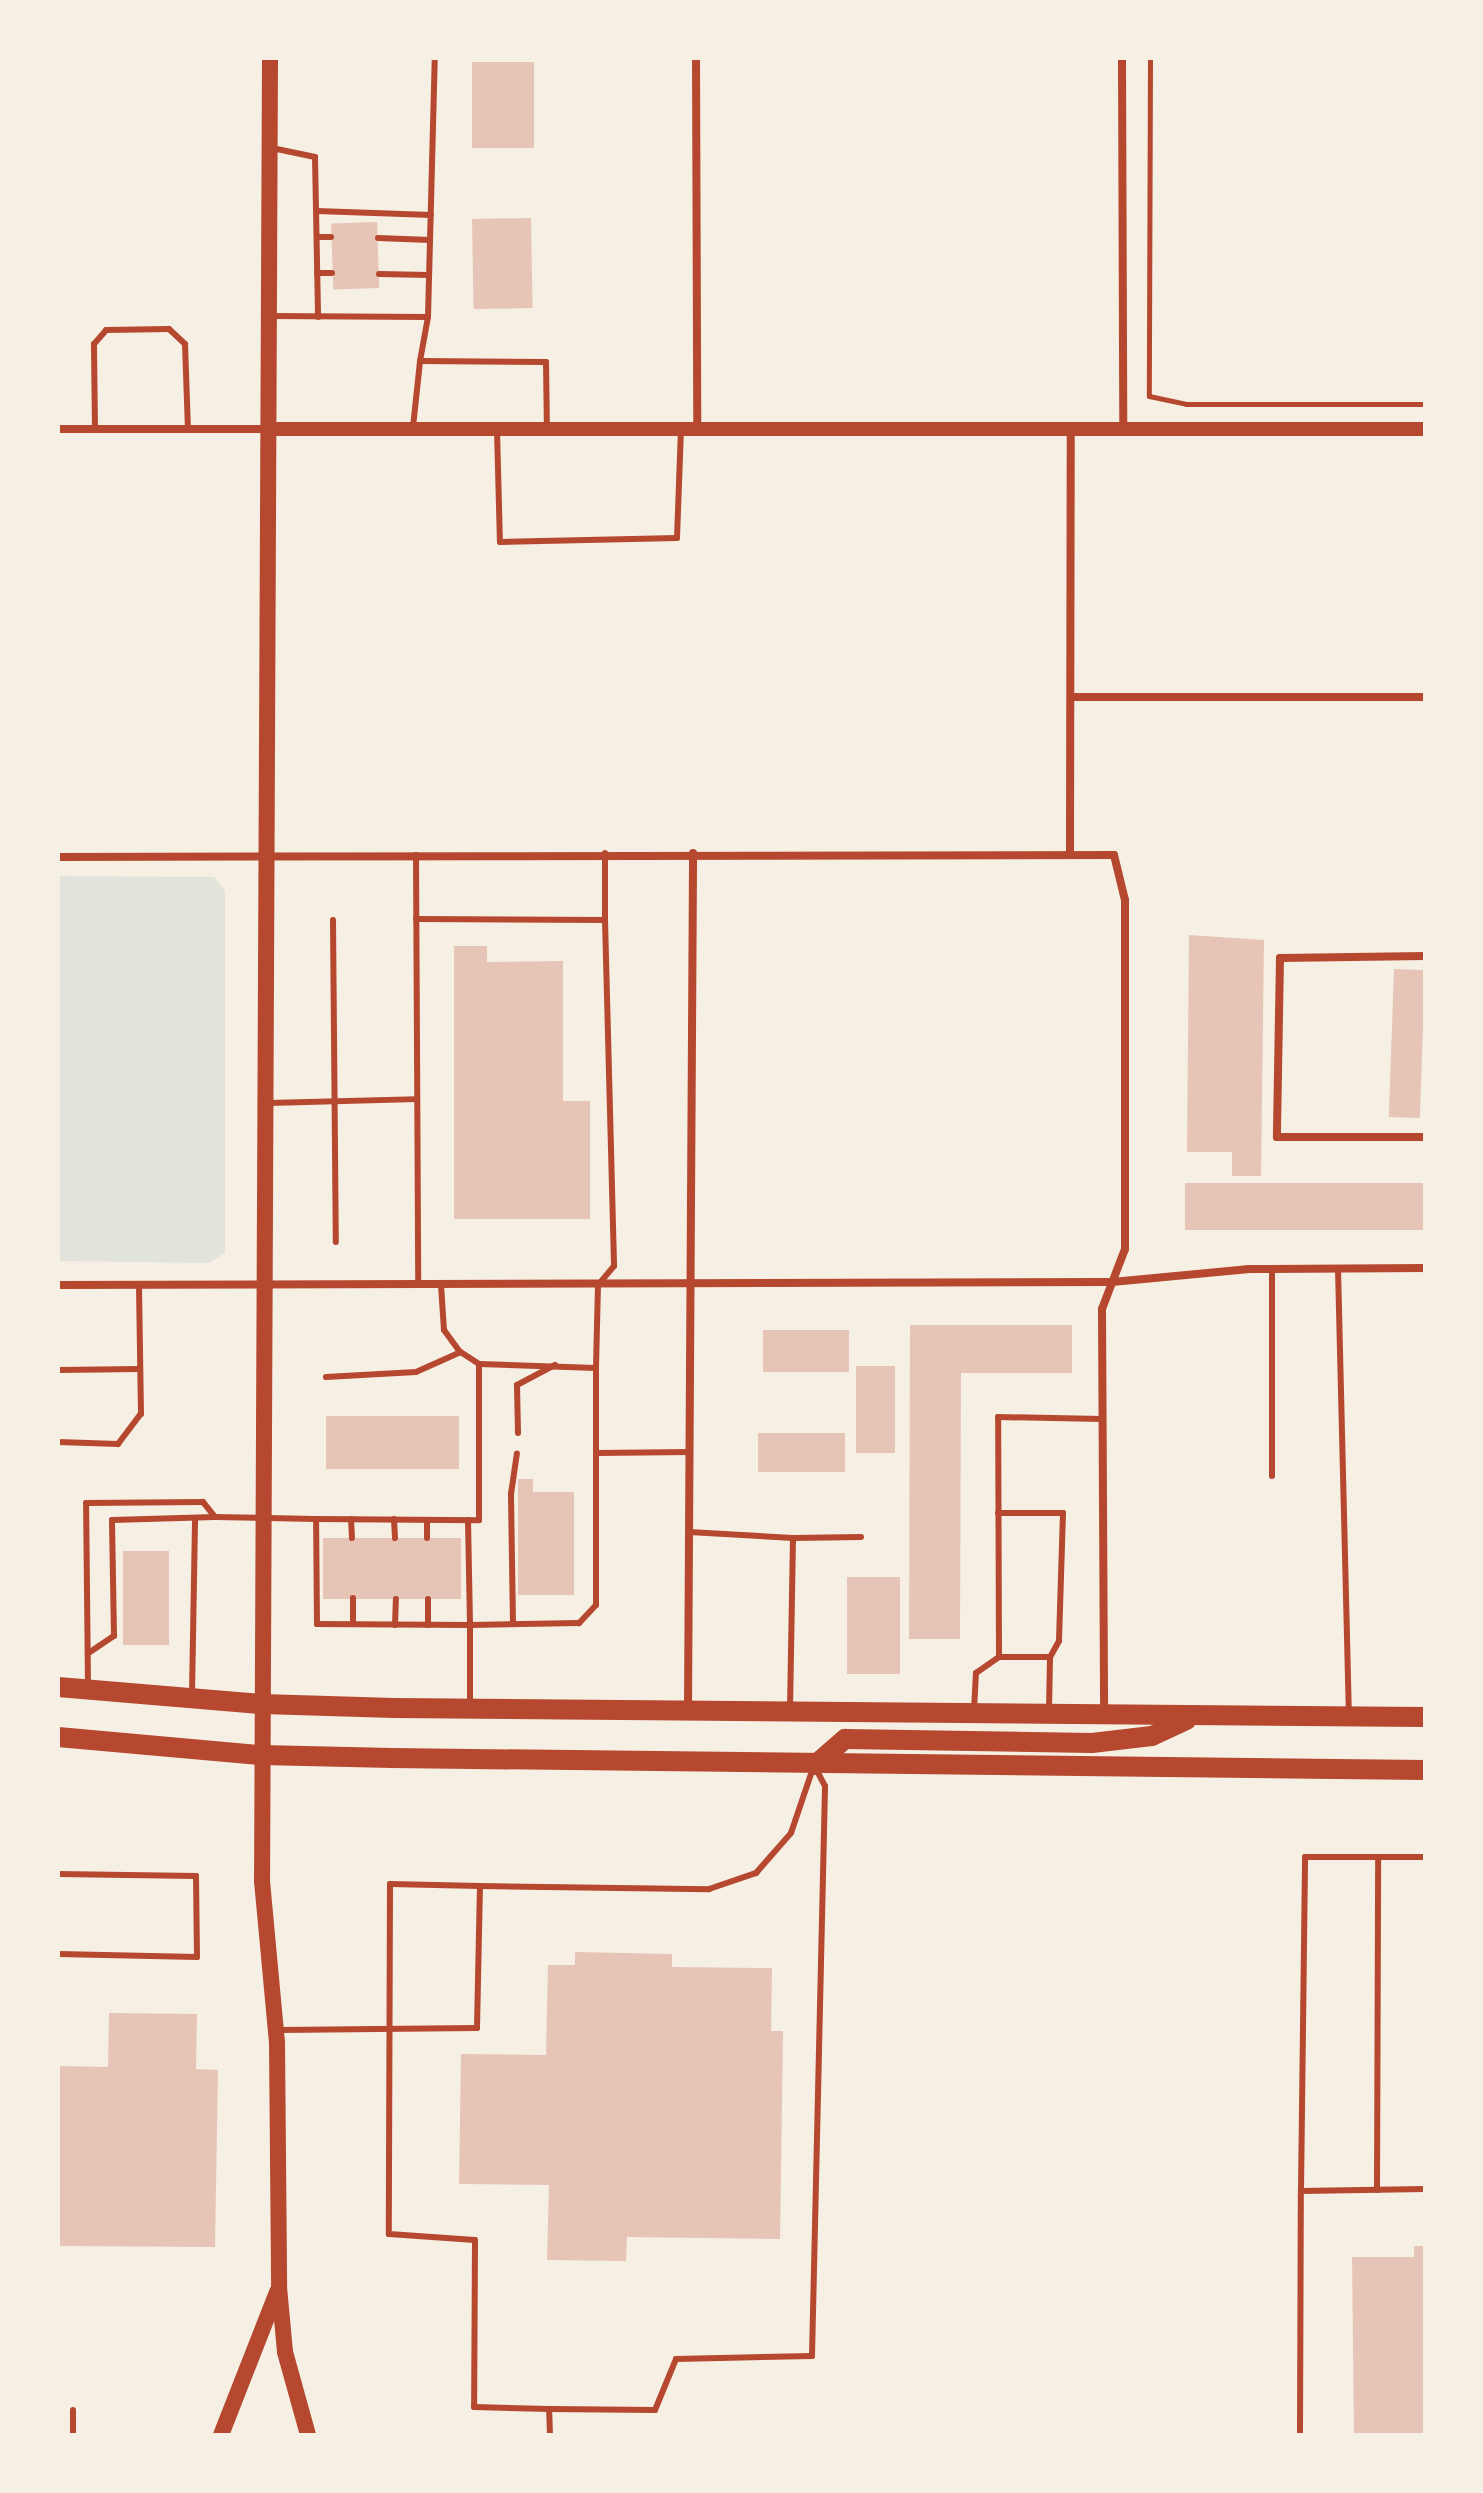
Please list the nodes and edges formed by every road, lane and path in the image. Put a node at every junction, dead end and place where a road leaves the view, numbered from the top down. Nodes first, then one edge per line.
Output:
1 (270, 58) edge
2 (435, 58) edge
3 (696, 58) edge
4 (1122, 58) edge
5 (1150, 58) edge
6 (271, 148) junction
7 (317, 211) junction
8 (431, 215) junction
9 (317, 237) junction
10 (331, 237) dead end
11 (378, 238) dead end
12 (430, 240) junction
13 (317, 273) junction
14 (332, 273) dead end
15 (379, 274) dead end
16 (429, 275) junction
17 (270, 316) junction
18 (318, 317) junction
19 (428, 317) junction
20 (420, 361) junction
21 (1425, 404) edge
22 (58, 429) edge
23 (95, 429) junction
24 (188, 429) junction
25 (270, 429) junction
26 (1425, 429) edge
27 (412, 430) junction
28 (497, 430) junction
29 (547, 430) junction
30 (681, 430) junction
31 (697, 430) junction
32 (1071, 431) junction
33 (1123, 431) junction
34 (1071, 697) junction
35 (1425, 697) edge
36 (605, 853) junction
37 (693, 853) junction
38 (416, 855) junction
39 (1070, 855) junction
40 (266, 856) junction
41 (58, 857) edge
42 (416, 919) junction
43 (333, 920) dead end
44 (605, 920) junction
45 (1425, 956) edge
46 (417, 1099) junction
47 (334, 1101) junction
48 (264, 1103) junction
49 (1425, 1137) edge
50 (336, 1242) dead end
51 (1425, 1268) edge
52 (1272, 1269) junction
53 (1338, 1269) junction
54 (1112, 1282) junction
55 (58, 1285) edge
56 (139, 1285) junction
57 (263, 1285) junction
58 (418, 1285) junction
59 (441, 1285) junction
60 (598, 1285) junction
61 (692, 1286) junction
62 (461, 1352) junction
63 (479, 1364) junction
64 (558, 1364) junction
65 (596, 1368) junction
66 (140, 1369) junction
67 (58, 1370) edge
68 (326, 1377) dead end
69 (1102, 1419) junction
70 (518, 1433) dead end
71 (58, 1442) edge
72 (690, 1452) junction
73 (517, 1453) dead end
74 (596, 1453) junction
75 (1272, 1476) dead end
76 (998, 1513) junction
77 (215, 1517) junction
78 (195, 1518) junction
79 (262, 1518) junction
80 (316, 1519) junction
81 (351, 1519) junction
82 (394, 1519) junction
83 (427, 1520) junction
84 (468, 1520) junction
85 (689, 1532) junction
86 (861, 1537) dead end
87 (352, 1538) dead end
88 (395, 1538) dead end
89 (427, 1538) dead end
90 (793, 1538) junction
91 (353, 1598) dead end
92 (396, 1599) dead end
93 (428, 1599) dead end
94 (353, 1624) junction
95 (513, 1624) junction
96 (395, 1625) junction
97 (428, 1625) junction
98 (470, 1625) junction
99 (90, 1652) junction
100 (999, 1657) junction
101 (1050, 1657) junction
102 (58, 1687) edge
103 (88, 1689) junction
104 (192, 1698) junction
105 (262, 1704) junction
106 (470, 1709) junction
107 (688, 1712) junction
108 (790, 1713) junction
109 (974, 1715) junction
110 (1049, 1716) junction
111 (1104, 1716) junction
112 (1193, 1717) junction
113 (1349, 1717) junction
114 (1425, 1717) edge
115 (58, 1737) edge
116 (261, 1755) junction
117 (815, 1765) junction
118 (1425, 1770) edge
119 (1378, 1857) junction
120 (1425, 1857) edge
121 (58, 1874) edge
122 (480, 1886) junction
123 (58, 1954) edge
124 (391, 2029) junction
125 (276, 2030) junction
126 (1425, 2189) edge
127 (1377, 2190) junction
128 (1301, 2191) junction
129 (279, 2287) junction
130 (549, 2409) junction
131 (73, 2410) dead end
132 (73, 2435) edge
133 (221, 2435) edge
134 (308, 2435) edge
135 (550, 2435) edge
136 (1300, 2435) edge

1 - 6 main road
2 - 8 lane
3 - 31 street
4 - 33 street
5 - 21 path
6 - 7 lane
6 - 17 main road
7 - 8 lane
7 - 9 lane
8 - 12 lane
9 - 10 lane
9 - 13 lane
11 - 12 lane
12 - 16 lane
13 - 14 lane
13 - 18 lane
15 - 16 lane
16 - 19 lane
17 - 18 lane
17 - 25 main road
18 - 19 lane
19 - 20 lane
20 - 27 lane
20 - 29 lane
22 - 23 street
23 - 24 street
23 - 24 lane
24 - 25 street
25 - 27 street
25 - 40 main road
26 - 33 street
27 - 28 street
28 - 29 street
28 - 30 lane
29 - 30 street
30 - 31 street
31 - 32 street
32 - 33 street
32 - 34 street
34 - 35 street
34 - 39 street
36 - 37 street
36 - 38 street
36 - 44 lane
37 - 39 street
37 - 61 street
38 - 40 street
38 - 42 lane
39 - 54 street
40 - 41 street
40 - 48 main road
42 - 44 lane
42 - 46 lane
43 - 47 lane
44 - 60 lane
45 - 49 street
46 - 47 lane
46 - 58 lane
47 - 48 lane
47 - 50 lane
48 - 57 main road
51 - 53 street
52 - 53 street
52 - 54 street
52 - 75 lane
53 - 113 lane
54 - 61 street
54 - 69 street
55 - 56 street
56 - 57 street
56 - 66 lane
57 - 58 street
57 - 79 main road
58 - 59 street
59 - 60 street
59 - 62 lane
60 - 61 street
60 - 65 lane
61 - 72 street
62 - 63 lane
62 - 68 lane
63 - 64 lane
63 - 84 lane
64 - 65 lane
64 - 70 lane
65 - 74 lane
66 - 67 lane
66 - 71 lane
69 - 76 lane
69 - 111 street
72 - 74 lane
72 - 85 street
73 - 95 lane
74 - 95 lane
76 - 100 lane
76 - 101 lane
77 - 78 lane
77 - 79 lane
77 - 99 lane
78 - 99 lane
78 - 104 lane
79 - 80 lane
79 - 105 main road
80 - 81 lane
80 - 94 lane
81 - 82 lane
81 - 87 lane
82 - 83 lane
82 - 88 lane
83 - 84 lane
83 - 89 lane
84 - 98 lane
85 - 90 lane
85 - 107 street
86 - 90 lane
90 - 108 lane
91 - 94 lane
92 - 96 lane
93 - 97 lane
94 - 96 lane
95 - 98 lane
96 - 97 lane
97 - 98 lane
98 - 106 lane
99 - 103 lane
100 - 101 lane
100 - 109 lane
101 - 110 lane
102 - 103 main road
103 - 104 main road
104 - 105 main road
105 - 106 main road
105 - 116 main road
106 - 107 main road
107 - 108 main road
108 - 109 main road
109 - 110 main road
110 - 111 main road
111 - 112 main road
112 - 113 main road
112 - 117 main road
113 - 114 main road
115 - 116 main road
116 - 117 main road
116 - 125 main road
117 - 118 main road
117 - 122 lane
117 - 130 lane
119 - 120 lane
119 - 127 lane
119 - 128 lane
121 - 123 lane
122 - 124 lane
122 - 124 lane
124 - 125 lane
124 - 130 lane
125 - 129 main road
126 - 127 lane
127 - 128 lane
128 - 136 lane
129 - 133 main road
129 - 134 main road
130 - 135 lane
131 - 132 lane

